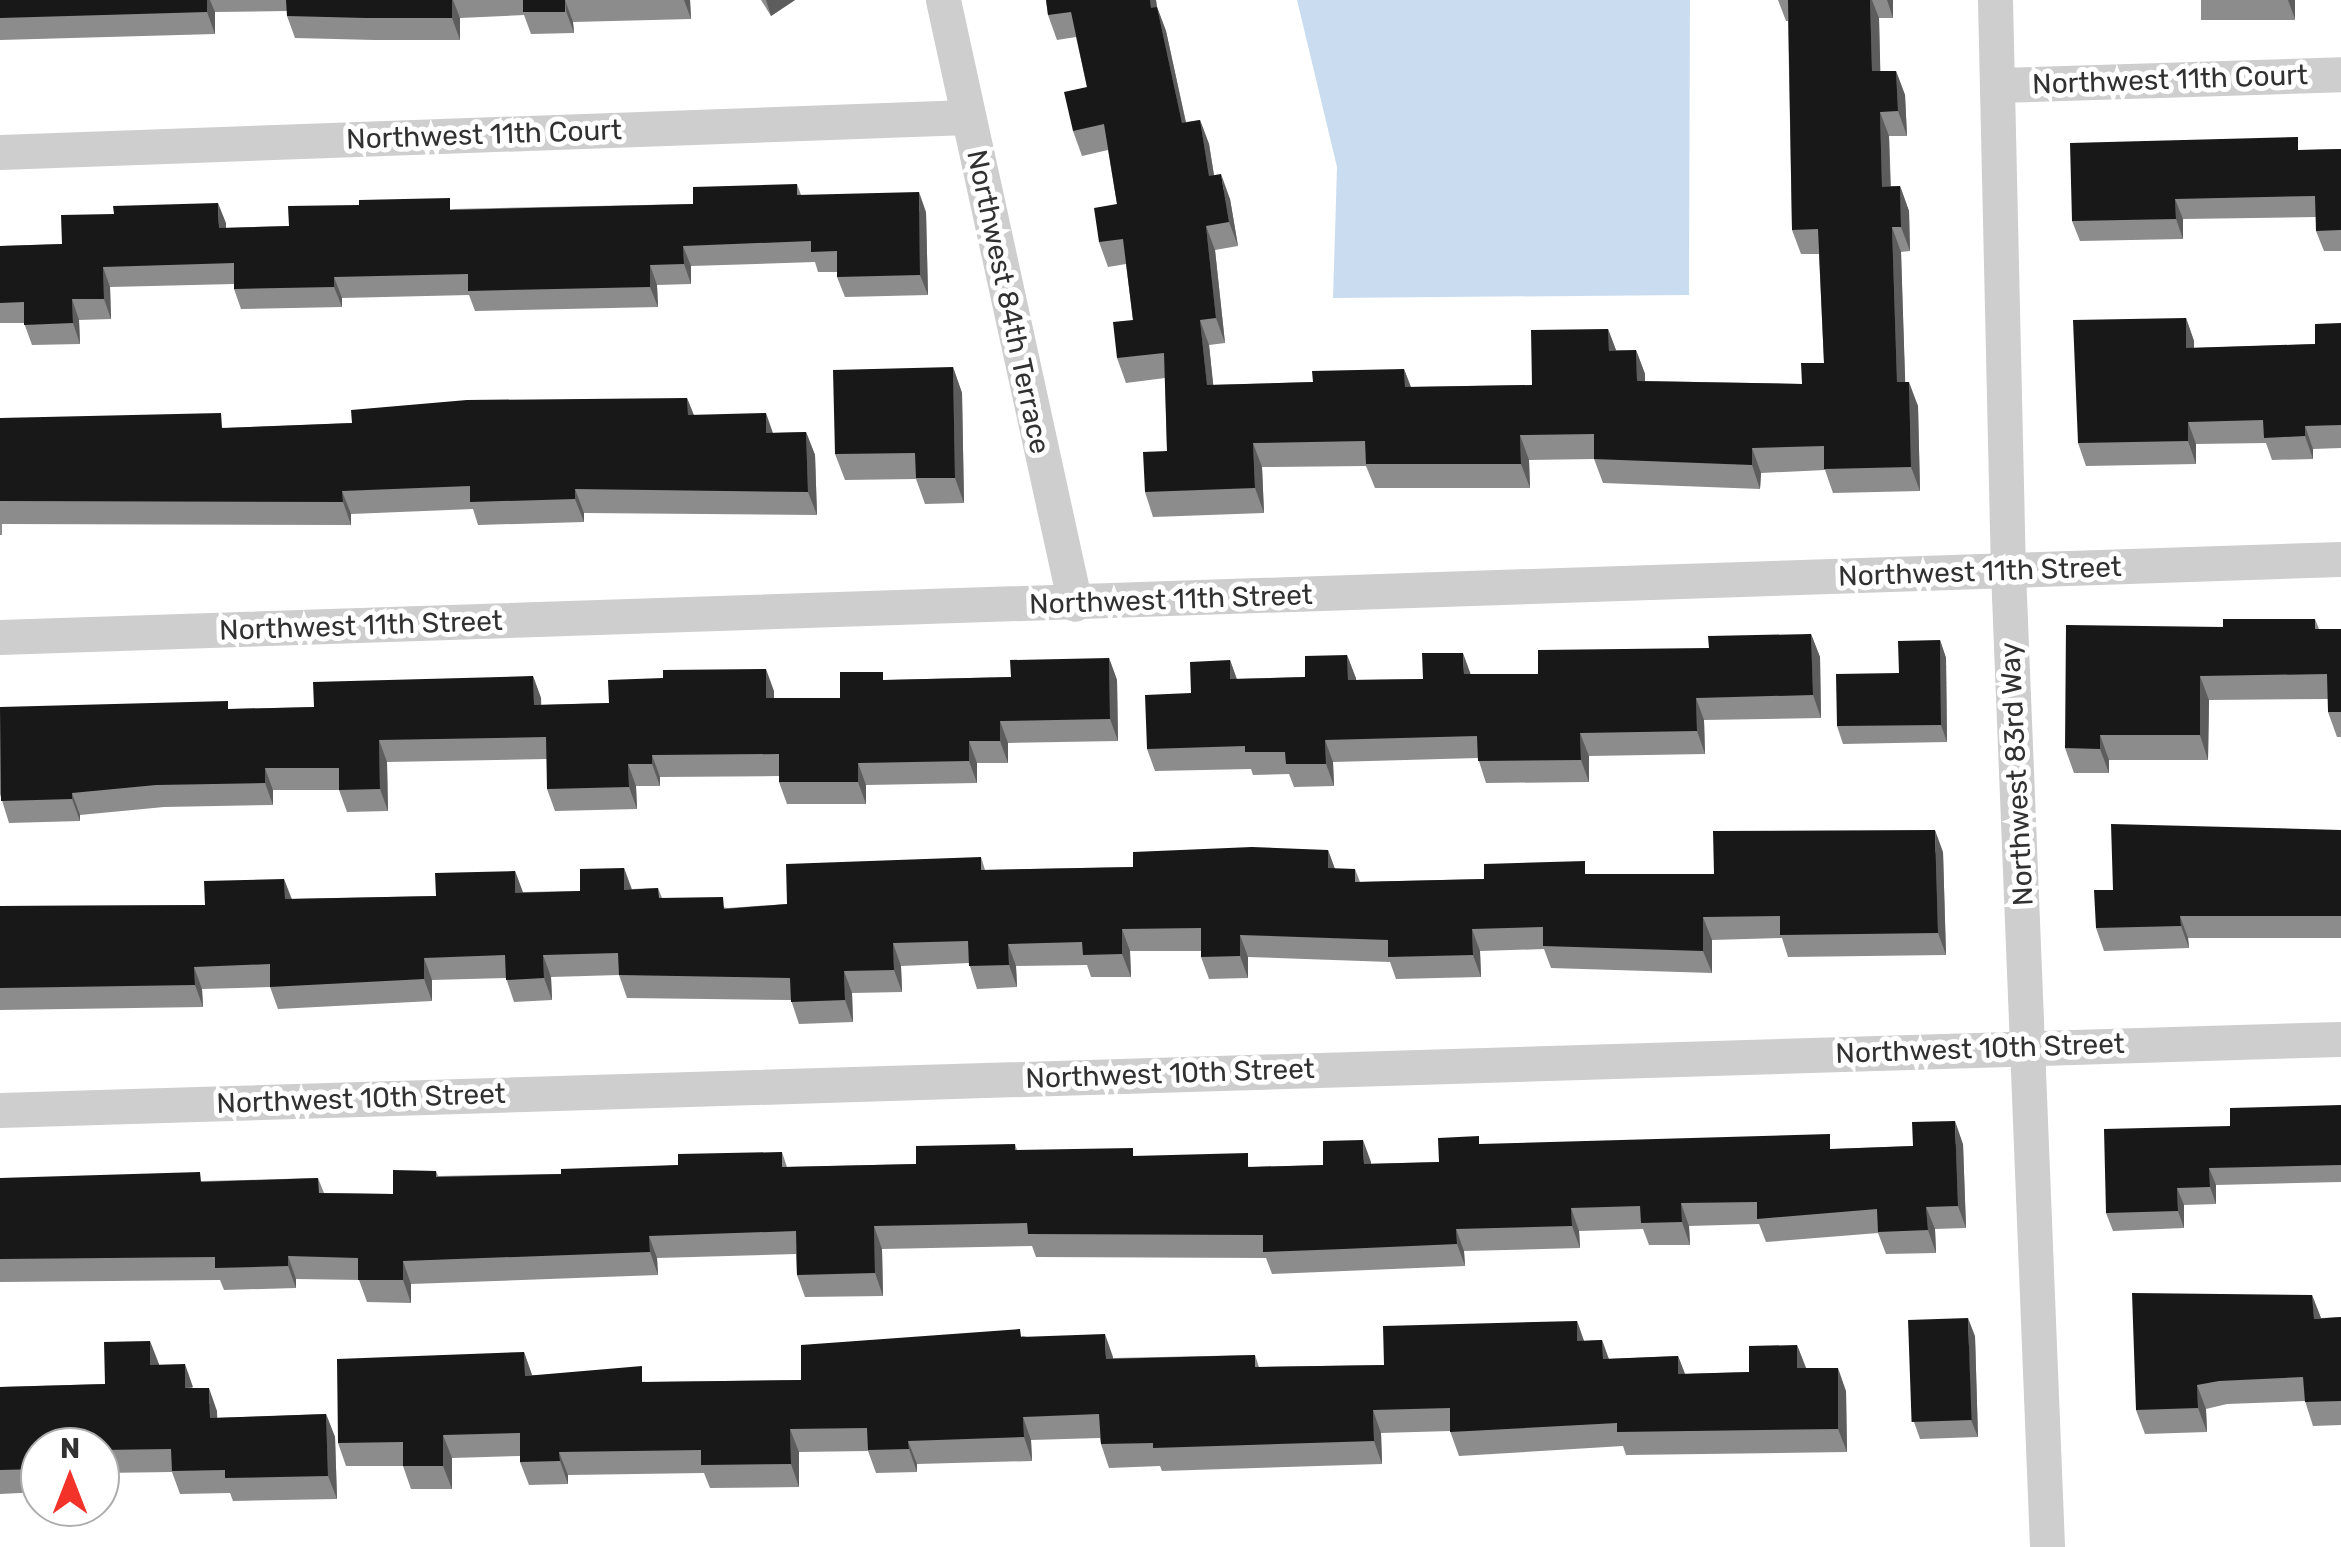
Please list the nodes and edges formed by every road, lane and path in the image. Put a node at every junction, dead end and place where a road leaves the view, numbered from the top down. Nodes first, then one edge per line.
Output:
1 (943, 0) edge
2 (1995, 0) edge
3 (2341, 74) edge
4 (1998, 85) junction
5 (967, 117) junction
6 (0, 152) edge
7 (2341, 559) edge
8 (2008, 571) junction
9 (1075, 604) junction
10 (0, 637) edge
11 (2341, 1038) edge
12 (2029, 1048) junction
13 (0, 1110) edge
14 (2047, 1547) edge

1 - 5 street, Northwest 84th Terrace
2 - 4 street, Northwest 83rd Way
3 - 4 street, Northwest 11th Court
4 - 8 street, Northwest 83rd Way
5 - 6 street, Northwest 11th Court
5 - 9 street, Northwest 84th Terrace
7 - 8 street, Northwest 11th Street
8 - 9 street, Northwest 11th Street
8 - 12 street, Northwest 83rd Way
9 - 10 street, Northwest 11th Street
11 - 12 street, Northwest 10th Street
12 - 13 street, Northwest 10th Street
12 - 14 street, Northwest 83rd Way

